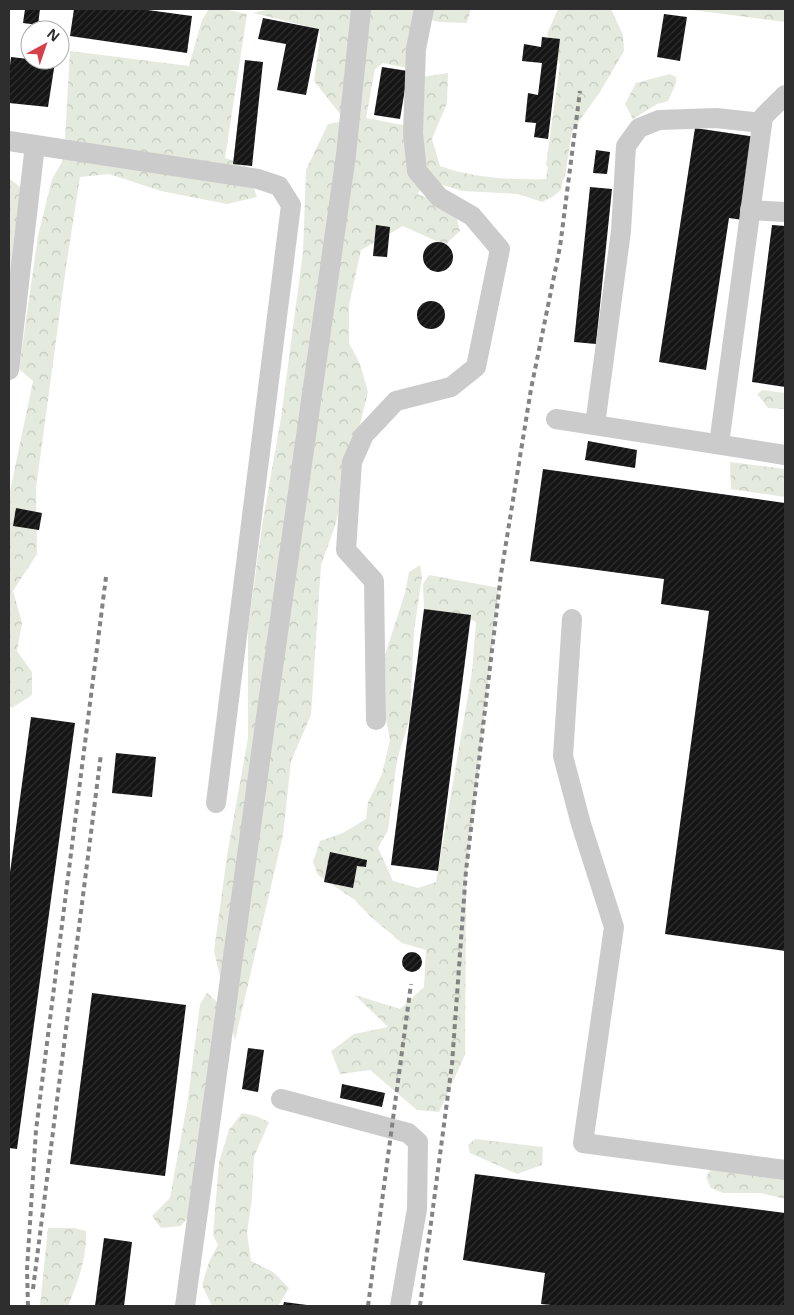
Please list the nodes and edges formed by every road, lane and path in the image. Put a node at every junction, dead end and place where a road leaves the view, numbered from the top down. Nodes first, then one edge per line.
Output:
1 (361, 9) edge
2 (424, 9) edge
3 (785, 94) edge
4 (762, 122) junction
5 (9, 141) edge
6 (34, 145) junction
7 (750, 210) junction
8 (785, 212) edge
9 (9, 370) edge
10 (556, 419) dead end
11 (595, 425) junction
12 (719, 444) junction
13 (785, 455) edge
14 (572, 619) dead end
15 (376, 720) dead end
16 (216, 803) dead end
17 (281, 1100) dead end
18 (785, 1170) edge
19 (185, 1306) edge
20 (400, 1306) edge

1 - 19 lane
2 - 15 lane
3 - 4 lane
4 - 7 lane
4 - 11 lane
5 - 6 lane
6 - 9 lane
6 - 16 lane
7 - 8 lane
7 - 12 lane
10 - 11 lane
11 - 12 lane
12 - 13 lane
14 - 18 lane
17 - 20 lane

